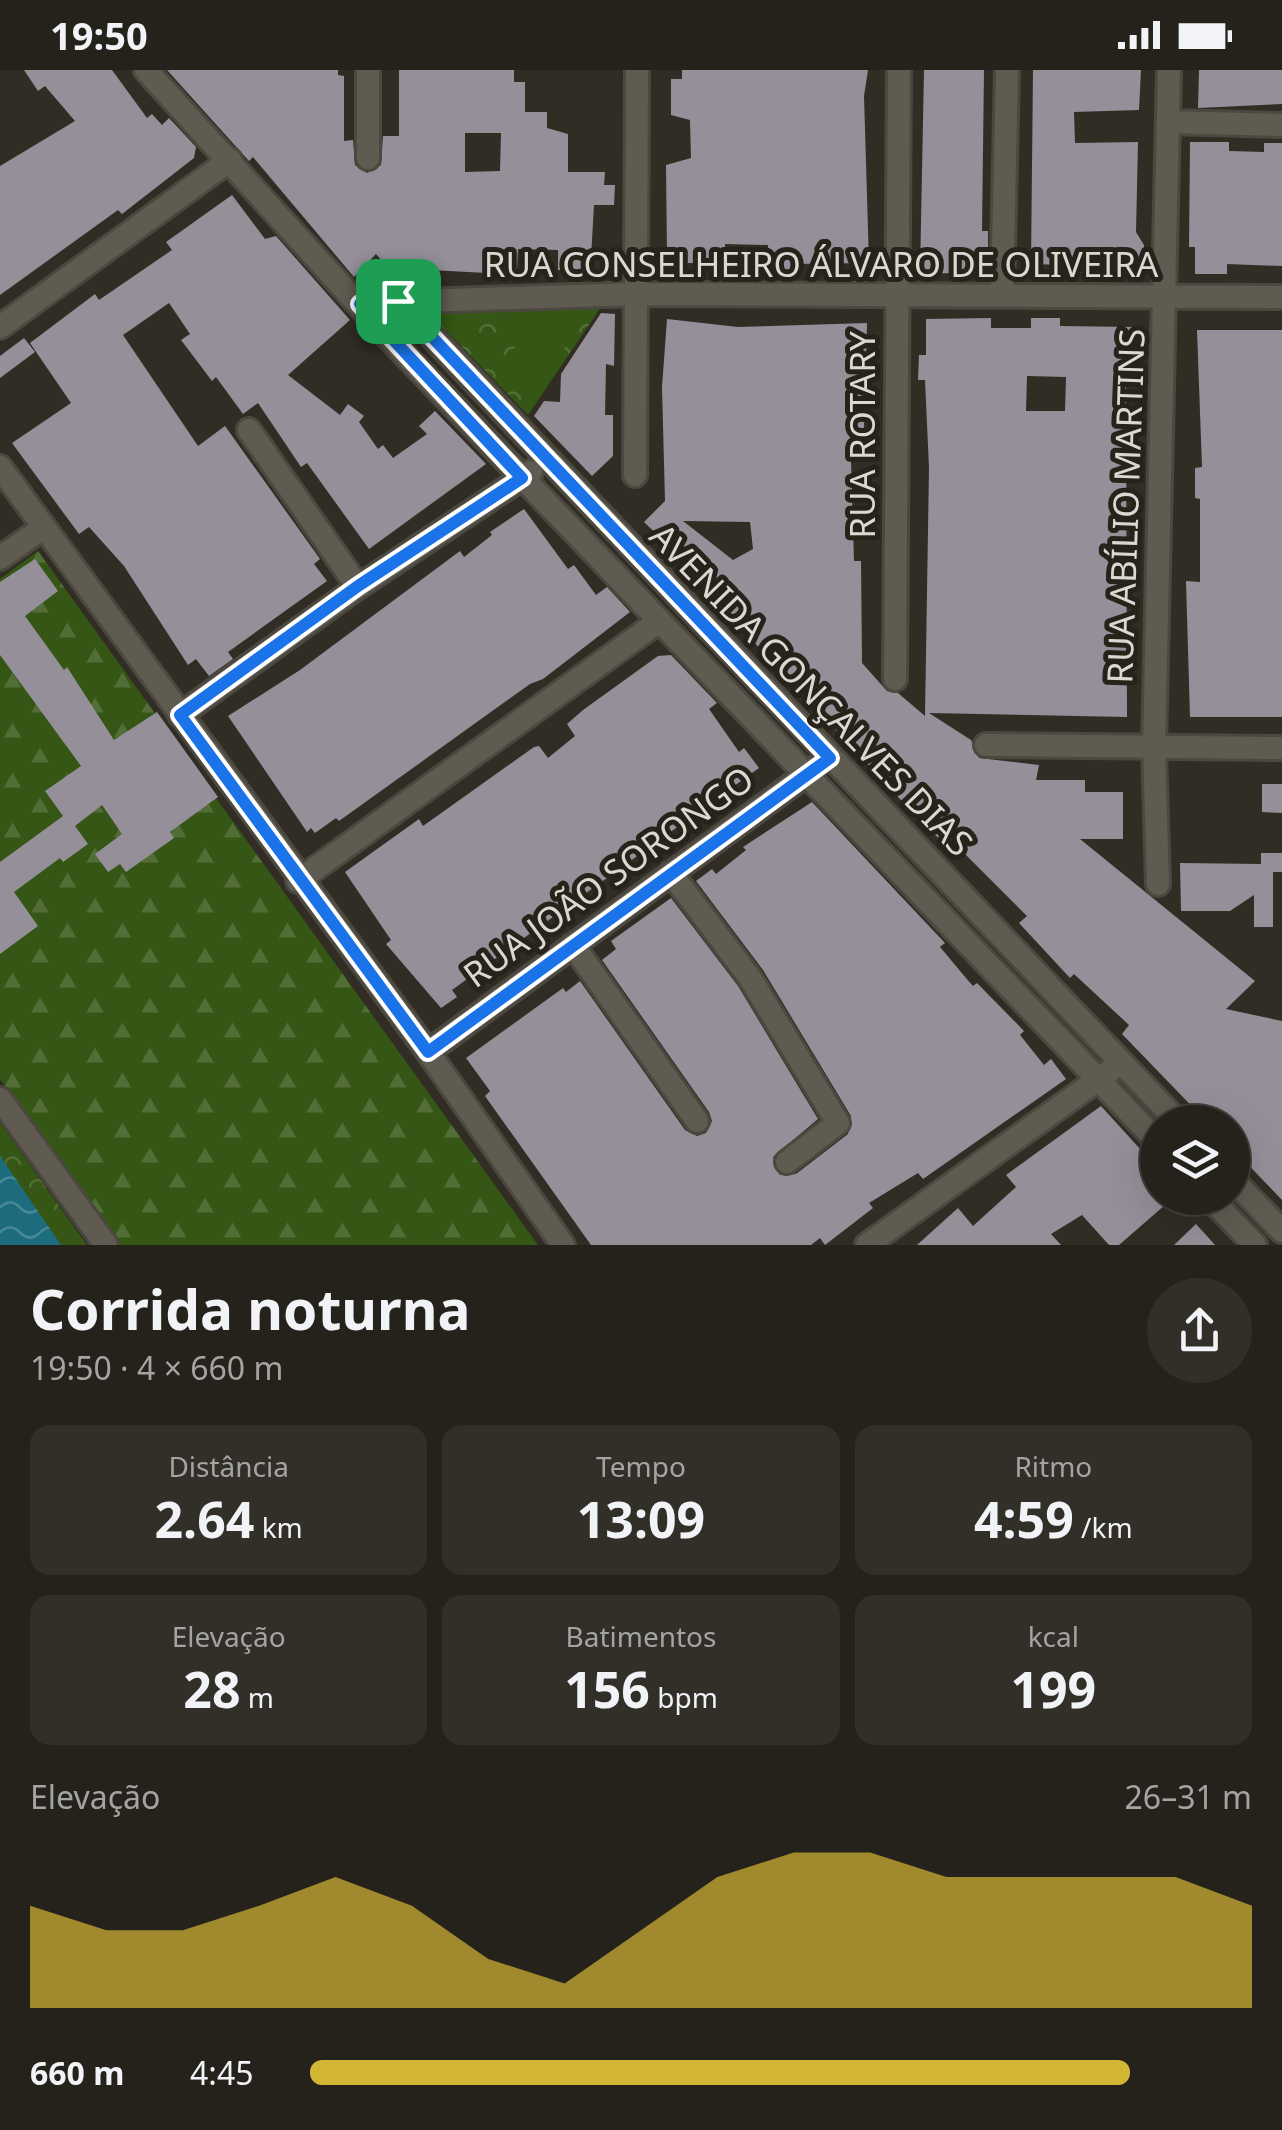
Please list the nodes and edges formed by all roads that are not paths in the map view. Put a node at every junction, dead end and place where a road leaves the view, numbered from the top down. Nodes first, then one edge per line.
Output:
1 (146, 70) edge
2 (368, 70) edge
3 (637, 70) edge
4 (900, 70) edge
5 (1007, 70) edge
6 (1169, 70) edge
7 (1168, 122) junction
8 (1282, 126) edge
9 (368, 158) dead end
10 (230, 160) junction
11 (635, 294) junction
12 (897, 296) junction
13 (1002, 296) junction
14 (1166, 296) junction
15 (1282, 297) edge
16 (398, 301) junction
17 (360, 304) junction
18 (0, 327) edge
19 (249, 430) dead end
20 (546, 462) junction
21 (0, 467) edge
22 (635, 475) dead end
23 (522, 478) junction
24 (43, 528) junction
25 (0, 558) edge
26 (358, 586) junction
27 (658, 622) junction
28 (895, 680) dead end
29 (180, 715) junction
30 (986, 745) dead end
31 (1154, 748) junction
32 (1282, 748) edge
33 (830, 758) junction
34 (804, 775) junction
35 (671, 874) junction
36 (298, 881) junction
37 (1158, 884) dead end
38 (573, 945) junction
39 (428, 1052) junction
40 (1121, 1062) junction
41 (1098, 1080) junction
42 (0, 1099) edge
43 (1162, 1105) edge
44 (697, 1121) dead end
45 (1140, 1123) edge
46 (787, 1162) dead end
47 (1250, 1198) edge
48 (1226, 1215) edge
49 (1282, 1231) edge
50 (106, 1245) edge
51 (563, 1245) edge
52 (867, 1245) edge
53 (1255, 1245) edge

1 - 10 street, AVENIDA GONÇALVES DIAS
2 - 9 street
3 - 11 street
4 - 12 street, RUA ROTARY
5 - 13 street
6 - 7 street, RUA ABÍLIO MARTINS
7 - 8 street
7 - 14 street, RUA ABÍLIO MARTINS
10 - 17 street, AVENIDA GONÇALVES DIAS
10 - 18 street
11 - 12 street, RUA CONSELHEIRO ÁLVARO DE OLIVEIRA
11 - 16 street, RUA CONSELHEIRO ÁLVARO DE OLIVEIRA
11 - 22 street
12 - 13 street, RUA CONSELHEIRO ÁLVARO DE OLIVEIRA
12 - 28 street, RUA ROTARY
13 - 14 street, RUA CONSELHEIRO ÁLVARO DE OLIVEIRA
14 - 15 street, RUA CONSELHEIRO ÁLVARO DE OLIVEIRA
14 - 31 street, RUA ABÍLIO MARTINS
16 - 17 street, RUA CONSELHEIRO ÁLVARO DE OLIVEIRA
16 - 20 street, AVENIDA GONÇALVES DIAS
17 - 23 street, AVENIDA GONÇALVES DIAS
19 - 26 street
20 - 23 street
20 - 33 street, AVENIDA GONÇALVES DIAS
21 - 24 street
23 - 26 street
23 - 27 street, AVENIDA GONÇALVES DIAS
24 - 25 street
24 - 29 street
26 - 29 street
27 - 34 street, AVENIDA GONÇALVES DIAS
27 - 36 street
29 - 36 street
30 - 31 street
31 - 32 street
31 - 37 street, RUA ABÍLIO MARTINS
33 - 34 street, RUA JOÃO SORONGO
33 - 40 street, AVENIDA GONÇALVES DIAS
34 - 35 street, RUA JOÃO SORONGO
34 - 41 street, AVENIDA GONÇALVES DIAS
35 - 38 street, RUA JOÃO SORONGO
35 - 46 street
36 - 39 street
38 - 39 street, RUA JOÃO SORONGO
38 - 44 street
39 - 51 street
40 - 41 street
40 - 43 street, AVENIDA GONÇALVES DIAS
41 - 45 street, AVENIDA GONÇALVES DIAS
41 - 52 street
42 - 50 street
47 - 49 street
48 - 53 street

